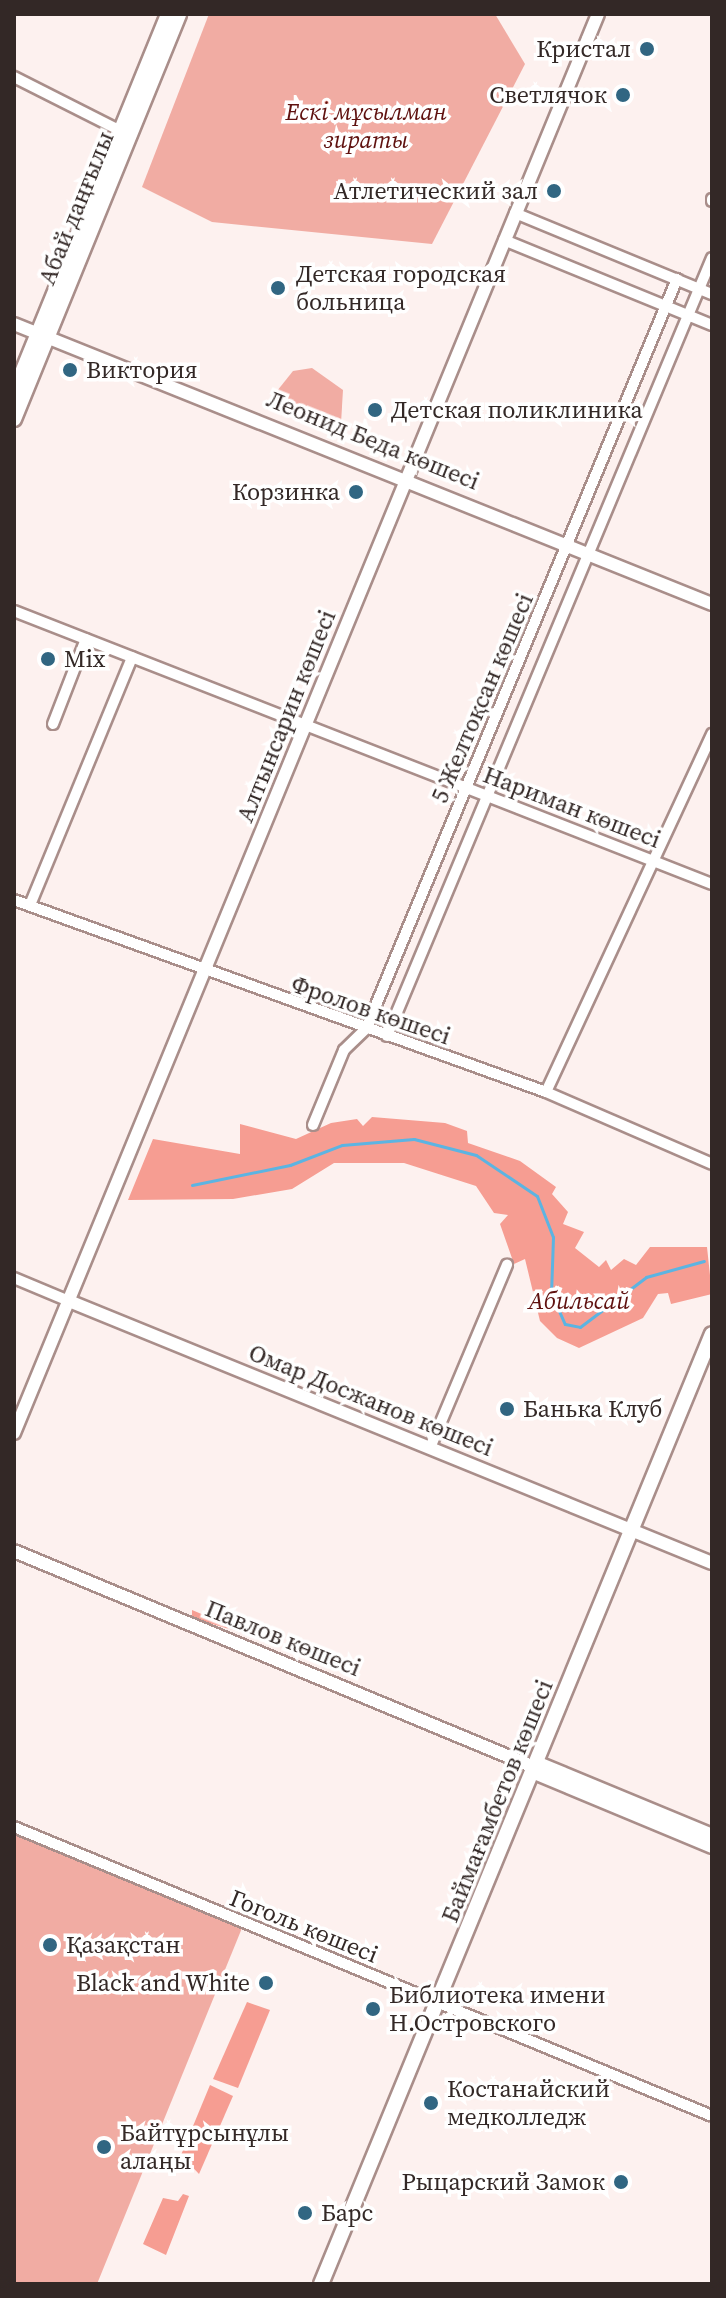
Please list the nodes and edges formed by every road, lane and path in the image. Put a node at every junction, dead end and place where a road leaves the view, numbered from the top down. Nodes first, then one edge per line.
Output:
1 (168, 14) edge
2 (179, 14) edge
3 (598, 14) edge
4 (14, 77) edge
5 (121, 131) junction
6 (515, 213) junction
7 (504, 240) junction
8 (712, 258) edge
9 (677, 279) junction
10 (699, 289) junction
11 (712, 294) edge
12 (666, 305) junction
13 (688, 315) junction
14 (14, 324) edge
15 (712, 325) edge
16 (43, 334) junction
17 (14, 392) edge
18 (14, 419) edge
19 (406, 476) junction
20 (567, 543) junction
21 (589, 553) junction
22 (712, 604) edge
23 (14, 611) edge
24 (86, 639) junction
25 (132, 657) junction
26 (53, 724) dead end
27 (307, 725) junction
28 (712, 734) edge
29 (466, 787) junction
30 (488, 795) junction
31 (652, 859) junction
32 (712, 884) edge
33 (14, 900) edge
34 (30, 905) junction
35 (204, 973) junction
36 (366, 1029) junction
37 (387, 1036) junction
38 (546, 1092) junction
39 (313, 1125) dead end
40 (712, 1164) edge
41 (507, 1265) dead end
42 (14, 1278) edge
43 (69, 1301) junction
44 (712, 1334) edge
45 (14, 1433) edge
46 (430, 1448) junction
47 (632, 1530) junction
48 (14, 1551) edge
49 (712, 1563) edge
50 (534, 1767) junction
51 (14, 1827) edge
52 (711, 1835) edge
53 (437, 2003) junction
54 (712, 2116) edge
55 (321, 2284) edge

1 - 5 main road, Абай даңғылы
2 - 16 main road, Абай даңғылы
3 - 6 street, Алтынсарин көшесі
4 - 5 street
5 - 16 main road, Абай даңғылы
6 - 7 street, Алтынсарин көшесі
6 - 9 street
7 - 12 street
7 - 19 street, Алтынсарин көшесі
8 - 10 street, 5 Желтоқсан көшесі
9 - 10 street
9 - 12 street, 5 Желтоқсан көшесі
10 - 11 street
10 - 13 street, 5 Желтоқсан көшесі
12 - 13 street
12 - 20 street, 5 Желтоқсан көшесі
13 - 15 street
13 - 21 street, 5 Желтоқсан көшесі
14 - 16 street, Леонид Беда көшесі
16 - 17 main road, Абай даңғылы
16 - 18 main road, Абай даңғылы
16 - 19 street, Леонид Беда көшесі
19 - 20 street, Леонид Беда көшесі
19 - 27 street, Алтынсарин көшесі
20 - 21 street, Леонид Беда көшесі
20 - 29 street, 5 Желтоқсан көшесі
21 - 22 street, Леонид Беда көшесі
21 - 30 street, 5 Желтоқсан көшесі
23 - 24 street, Нариман көшесі
24 - 25 street, Нариман көшесі
24 - 26 street
25 - 27 street, Нариман көшесі
25 - 34 street
27 - 29 street, Нариман көшесі
27 - 35 street, Алтынсарин көшесі
28 - 31 street
29 - 30 street, Нариман көшесі
29 - 36 street, 5 Желтоқсан көшесі
30 - 31 street, Нариман көшесі
30 - 37 street, 5 Желтоқсан көшесі
31 - 32 street, Нариман көшесі
31 - 38 street
33 - 34 street, Фролов көшесі
34 - 35 street, Фролов көшесі
35 - 36 street, Фролов көшесі
35 - 43 street, Алтынсарин көшесі
36 - 37 street, Фролов көшесі
36 - 39 street, 5 Желтоқсан көшесі
37 - 38 street, Фролов көшесі
38 - 40 street, Фролов көшесі
41 - 46 street
42 - 43 street, Омар Досжанов көшесі
43 - 45 street, Алтынсарин көшесі
43 - 46 street, Омар Досжанов көшесі
44 - 47 main road, Баймағамбетов көшесі
46 - 47 street, Омар Досжанов көшесі
47 - 49 street, Омар Досжанов көшесі
47 - 50 main road, Баймағамбетов көшесі
48 - 50 street, Павлов көшесі
50 - 52 street, Павлов көшесі
50 - 53 main road, Баймағамбетов көшесі
51 - 53 street, Гоголь көшесі
53 - 54 street, Гоголь көшесі
53 - 55 main road, Баймағамбетов көшесі

